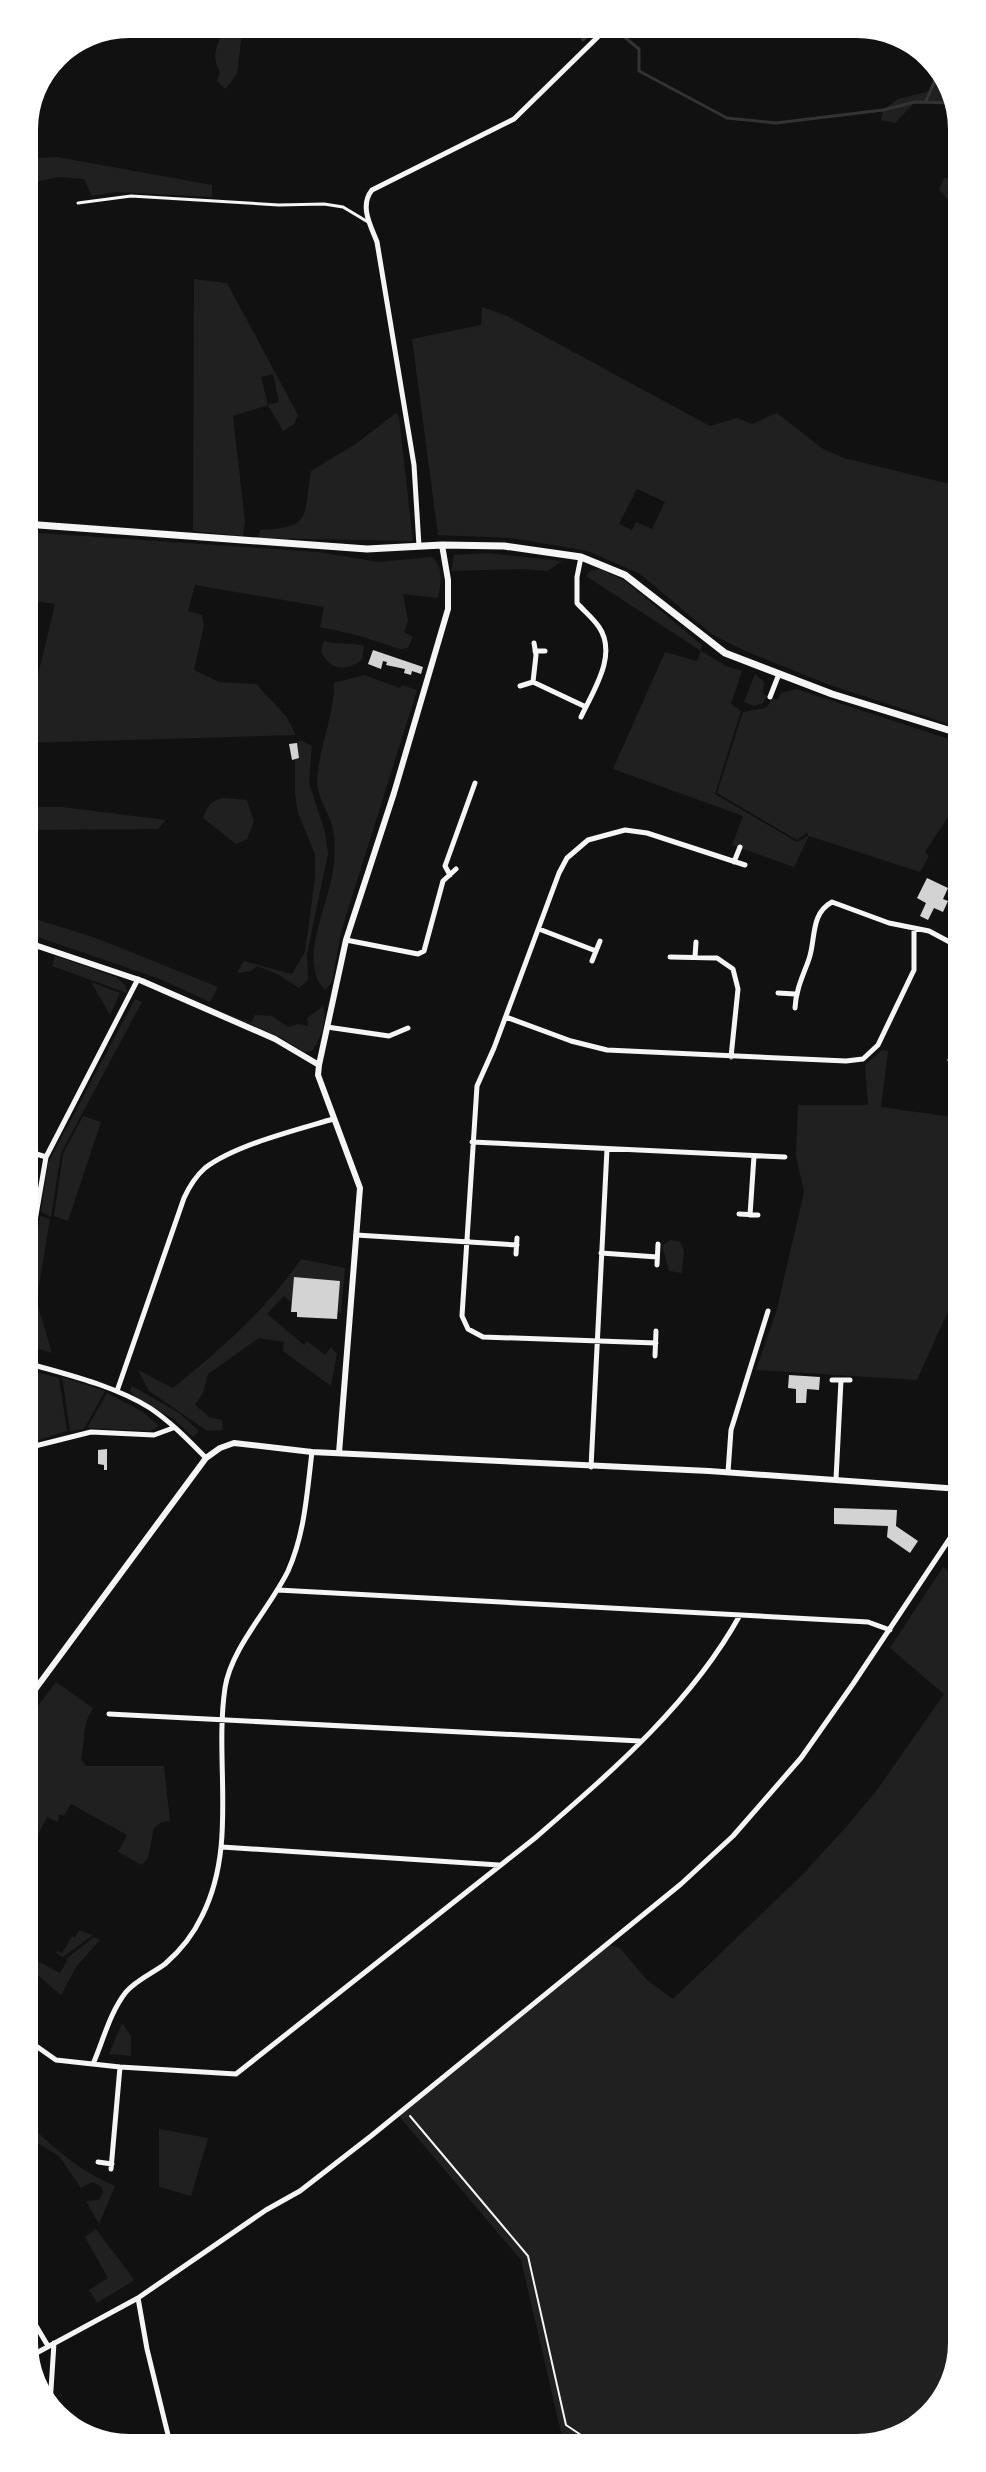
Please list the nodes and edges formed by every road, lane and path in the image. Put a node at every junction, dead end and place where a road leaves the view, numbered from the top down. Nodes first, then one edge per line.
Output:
1 (597, 38) edge
2 (78, 203) dead end
3 (371, 225) junction
4 (38, 525) edge
5 (442, 545) junction
6 (419, 546) junction
7 (581, 557) junction
8 (534, 643) dead end
9 (535, 651) junction
10 (545, 651) dead end
11 (779, 674) junction
12 (533, 682) junction
13 (520, 686) dead end
14 (770, 697) dead end
15 (586, 707) junction
16 (581, 717) dead end
17 (948, 730) edge
18 (475, 783) dead end
19 (740, 847) dead end
20 (734, 862) junction
21 (745, 865) dead end
22 (456, 869) dead end
23 (450, 875) junction
24 (914, 928) junction
25 (539, 929) junction
26 (346, 940) junction
27 (600, 941) dead end
28 (948, 941) edge
29 (696, 942) dead end
30 (38, 946) edge
31 (596, 951) junction
32 (670, 957) dead end
33 (695, 957) junction
34 (592, 961) dead end
35 (138, 979) junction
36 (778, 993) dead end
37 (795, 994) junction
38 (795, 1008) dead end
39 (506, 1017) junction
40 (327, 1027) junction
41 (408, 1028) dead end
42 (731, 1057) junction
43 (319, 1065) junction
44 (333, 1119) junction
45 (472, 1142) junction
46 (607, 1149) junction
47 (38, 1154) edge
48 (754, 1156) junction
49 (46, 1157) junction
50 (785, 1157) dead end
51 (38, 1203) edge
52 (739, 1214) dead end
53 (750, 1215) junction
54 (758, 1215) dead end
55 (356, 1235) junction
56 (517, 1238) dead end
57 (465, 1242) junction
58 (658, 1244) dead end
59 (517, 1245) junction
60 (601, 1253) junction
61 (516, 1254) dead end
62 (657, 1257) junction
63 (657, 1265) dead end
64 (768, 1311) dead end
65 (656, 1331) dead end
66 (598, 1341) junction
67 (656, 1343) junction
68 (655, 1356) dead end
69 (38, 1366) edge
70 (832, 1380) dead end
71 (841, 1380) junction
72 (850, 1380) dead end
73 (117, 1391) junction
74 (174, 1427) junction
75 (38, 1445) edge
76 (312, 1452) junction
77 (339, 1453) junction
78 (206, 1458) junction
79 (591, 1467) junction
80 (728, 1472) junction
81 (836, 1479) junction
82 (948, 1488) edge
83 (948, 1541) edge
84 (278, 1590) junction
85 (740, 1615) junction
86 (890, 1630) junction
87 (38, 1685) edge
88 (109, 1714) dead end
89 (223, 1719) junction
90 (641, 1741) junction
91 (222, 1847) junction
92 (500, 1865) junction
93 (38, 2047) edge
94 (93, 2064) junction
95 (120, 2067) junction
96 (405, 2109) junction
97 (98, 2162) dead end
98 (138, 2298) junction
99 (38, 2326) edge
100 (51, 2344) junction
101 (39, 2351) edge
102 (50, 2389) edge
103 (168, 2434) edge
104 (580, 2434) edge

1 - 3 street
2 - 3 lane
3 - 6 street
4 - 6 main road
5 - 6 main road
5 - 7 main road
5 - 26 street
7 - 11 main road
7 - 15 street
8 - 9 street
9 - 10 street
9 - 12 street
11 - 14 street
11 - 17 main road
12 - 13 street
12 - 15 street
15 - 16 street
18 - 23 street
19 - 20 street
20 - 21 street
20 - 25 street
22 - 23 street
23 - 26 street
24 - 28 street
24 - 37 street
24 - 42 street
25 - 31 street
25 - 39 street
26 - 40 street
27 - 31 street
29 - 33 street
30 - 35 street
31 - 34 street
32 - 33 street
33 - 42 street
35 - 43 street
35 - 49 street
36 - 37 street
37 - 38 street
39 - 42 street
39 - 45 street
40 - 41 street
40 - 43 street
43 - 44 street
44 - 55 street
44 - 73 street
45 - 46 street
45 - 57 street
46 - 48 street
46 - 60 street
47 - 49 street
48 - 50 street
48 - 53 street
49 - 51 street
52 - 53 street
53 - 54 street
55 - 57 street
55 - 77 street
56 - 59 street
57 - 59 street
57 - 66 street
58 - 62 street
59 - 61 street
60 - 62 street
60 - 66 street
62 - 63 street
64 - 80 street
65 - 67 street
66 - 67 street
66 - 79 street
67 - 68 street
69 - 73 street
70 - 71 street
71 - 72 street
71 - 81 street
73 - 74 street
74 - 75 street
74 - 78 street
76 - 77 street
76 - 78 street
76 - 84 street
77 - 79 street
78 - 87 street
79 - 80 street
80 - 81 street
81 - 82 street
83 - 86 street
84 - 85 street
84 - 89 street
85 - 86 street
85 - 90 street
86 - 96 street
88 - 89 street
89 - 90 street
89 - 91 street
90 - 92 street
91 - 92 street
91 - 94 street
92 - 95 street
93 - 94 street
94 - 95 street
95 - 97 street
96 - 98 street
96 - 104 path
98 - 100 street
98 - 103 street
99 - 100 street
100 - 101 street
100 - 102 street

